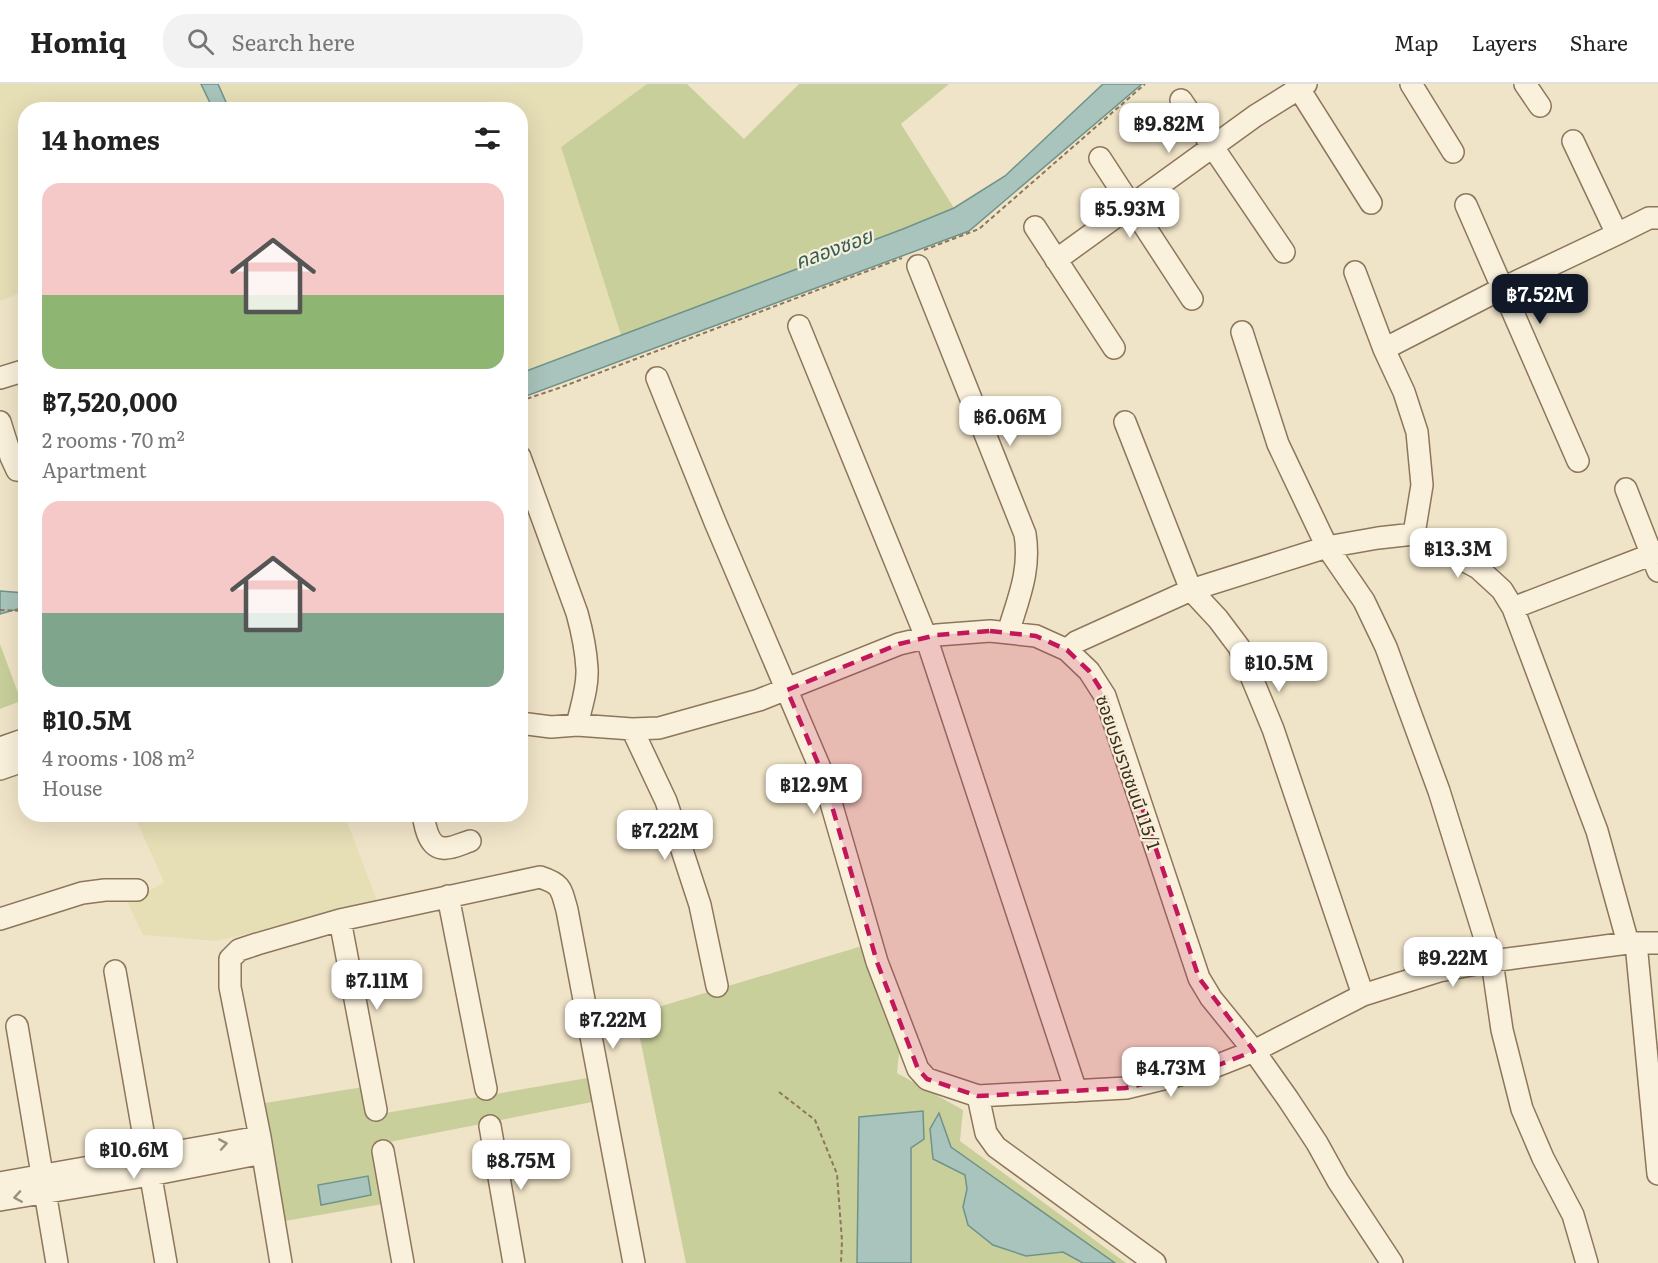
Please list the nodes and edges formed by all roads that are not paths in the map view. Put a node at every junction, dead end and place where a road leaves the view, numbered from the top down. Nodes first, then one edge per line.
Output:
1 (1411, 84) edge
2 (1525, 84) edge
3 (1300, 86) edge
4 (1181, 100) dead end
5 (1540, 106) dead end
6 (1573, 141) dead end
7 (1213, 146) junction
8 (1453, 152) dead end
9 (1100, 158) dead end
10 (1371, 203) dead end
11 (1131, 205) junction
12 (1466, 205) dead end
13 (1658, 218) edge
14 (1035, 227) dead end
15 (1617, 234) junction
16 (1284, 252) dead end
17 (914, 258) road end
18 (1056, 260) junction
19 (1355, 272) dead end
20 (1503, 288) junction
21 (1192, 299) dead end
22 (799, 326) dead end
23 (1242, 332) dead end
24 (1114, 348) dead end
25 (1384, 349) junction
26 (18, 372) edge
27 (0, 378) edge
28 (657, 378) dead end
29 (0, 422) edge
30 (1125, 422) dead end
31 (1578, 461) dead end
32 (18, 470) edge
33 (528, 478) edge
34 (1626, 489) dead end
35 (1414, 534) junction
36 (1327, 547) junction
37 (1656, 559) edge
38 (1191, 590) junction
39 (1513, 608) junction
40 (1008, 633) junction
41 (926, 637) junction
42 (1067, 650) junction
43 (787, 690) junction
44 (528, 724) edge
45 (577, 725) junction
46 (632, 729) junction
47 (18, 742) edge
48 (0, 748) edge
49 (18, 763) edge
50 (0, 769) edge
51 (424, 822) edge
52 (470, 841) dead end
53 (138, 890) dead end
54 (448, 896) junction
55 (0, 919) edge
56 (340, 920) junction
57 (1632, 943) junction
58 (1658, 943) edge
59 (1491, 961) junction
60 (115, 971) dead end
61 (717, 986) dead end
62 (1363, 995) junction
63 (17, 1026) dead end
64 (1254, 1051) junction
65 (486, 1089) dead end
66 (1076, 1091) junction
67 (978, 1096) junction
68 (376, 1110) dead end
69 (490, 1126) dead end
70 (261, 1145) junction
71 (383, 1151) dead end
72 (148, 1166) junction
73 (1658, 1174) edge
74 (0, 1183) edge
75 (44, 1185) junction
76 (0, 1200) edge
77 (57, 1263) edge
78 (166, 1263) edge
79 (280, 1263) edge
80 (403, 1263) edge
81 (514, 1263) edge
82 (634, 1263) edge
83 (1155, 1263) edge
84 (1392, 1263) edge
85 (1587, 1263) edge

1 - 8 street
2 - 5 street
3 - 7 street
3 - 10 street
4 - 7 street
6 - 15 street
7 - 11 street
7 - 16 street
9 - 11 street
11 - 18 street
11 - 21 street
12 - 20 street
13 - 15 street
14 - 18 street
15 - 20 street
17 - 40 street
18 - 24 street
19 - 25 street
20 - 25 street
20 - 31 street
22 - 41 street
23 - 36 street
25 - 35 street
26 - 27 street
28 - 43 street
29 - 32 street
30 - 38 street
33 - 45 street
34 - 37 street
35 - 36 street
35 - 39 street
36 - 38 street
36 - 59 street
37 - 39 street
38 - 42 street
38 - 62 street
39 - 57 street
40 - 41 street, ซอยบรมราชชนนี 115/1
40 - 42 street, ซอยบรมราชชนนี 115/1
41 - 43 street, ซอยบรมราชชนนี 115/1
41 - 66 street
42 - 64 street, ซอยบรมราชชนนี 115/1
43 - 46 street, ซอยบรมราชชนนี 115/1
43 - 67 street
44 - 45 street, ซอยบรมราชชนนี 115/1
45 - 46 street, ซอยบรมราชชนนี 115/1
46 - 61 street
47 - 48 street
49 - 50 street
51 - 52 street
53 - 55 street
54 - 56 street
54 - 65 street
54 - 82 street
56 - 68 street
56 - 70 street
57 - 58 street
57 - 59 street
57 - 73 street
59 - 62 street
59 - 85 street
60 - 72 street
62 - 64 street
63 - 75 street
64 - 66 street
64 - 84 street, ซอยบรมราชชนนี 115/1
66 - 67 street
67 - 83 street
69 - 81 street
70 - 72 street
70 - 79 street
71 - 80 street
72 - 75 street
72 - 78 street
74 - 75 street
75 -> 76 street
75 - 77 street

